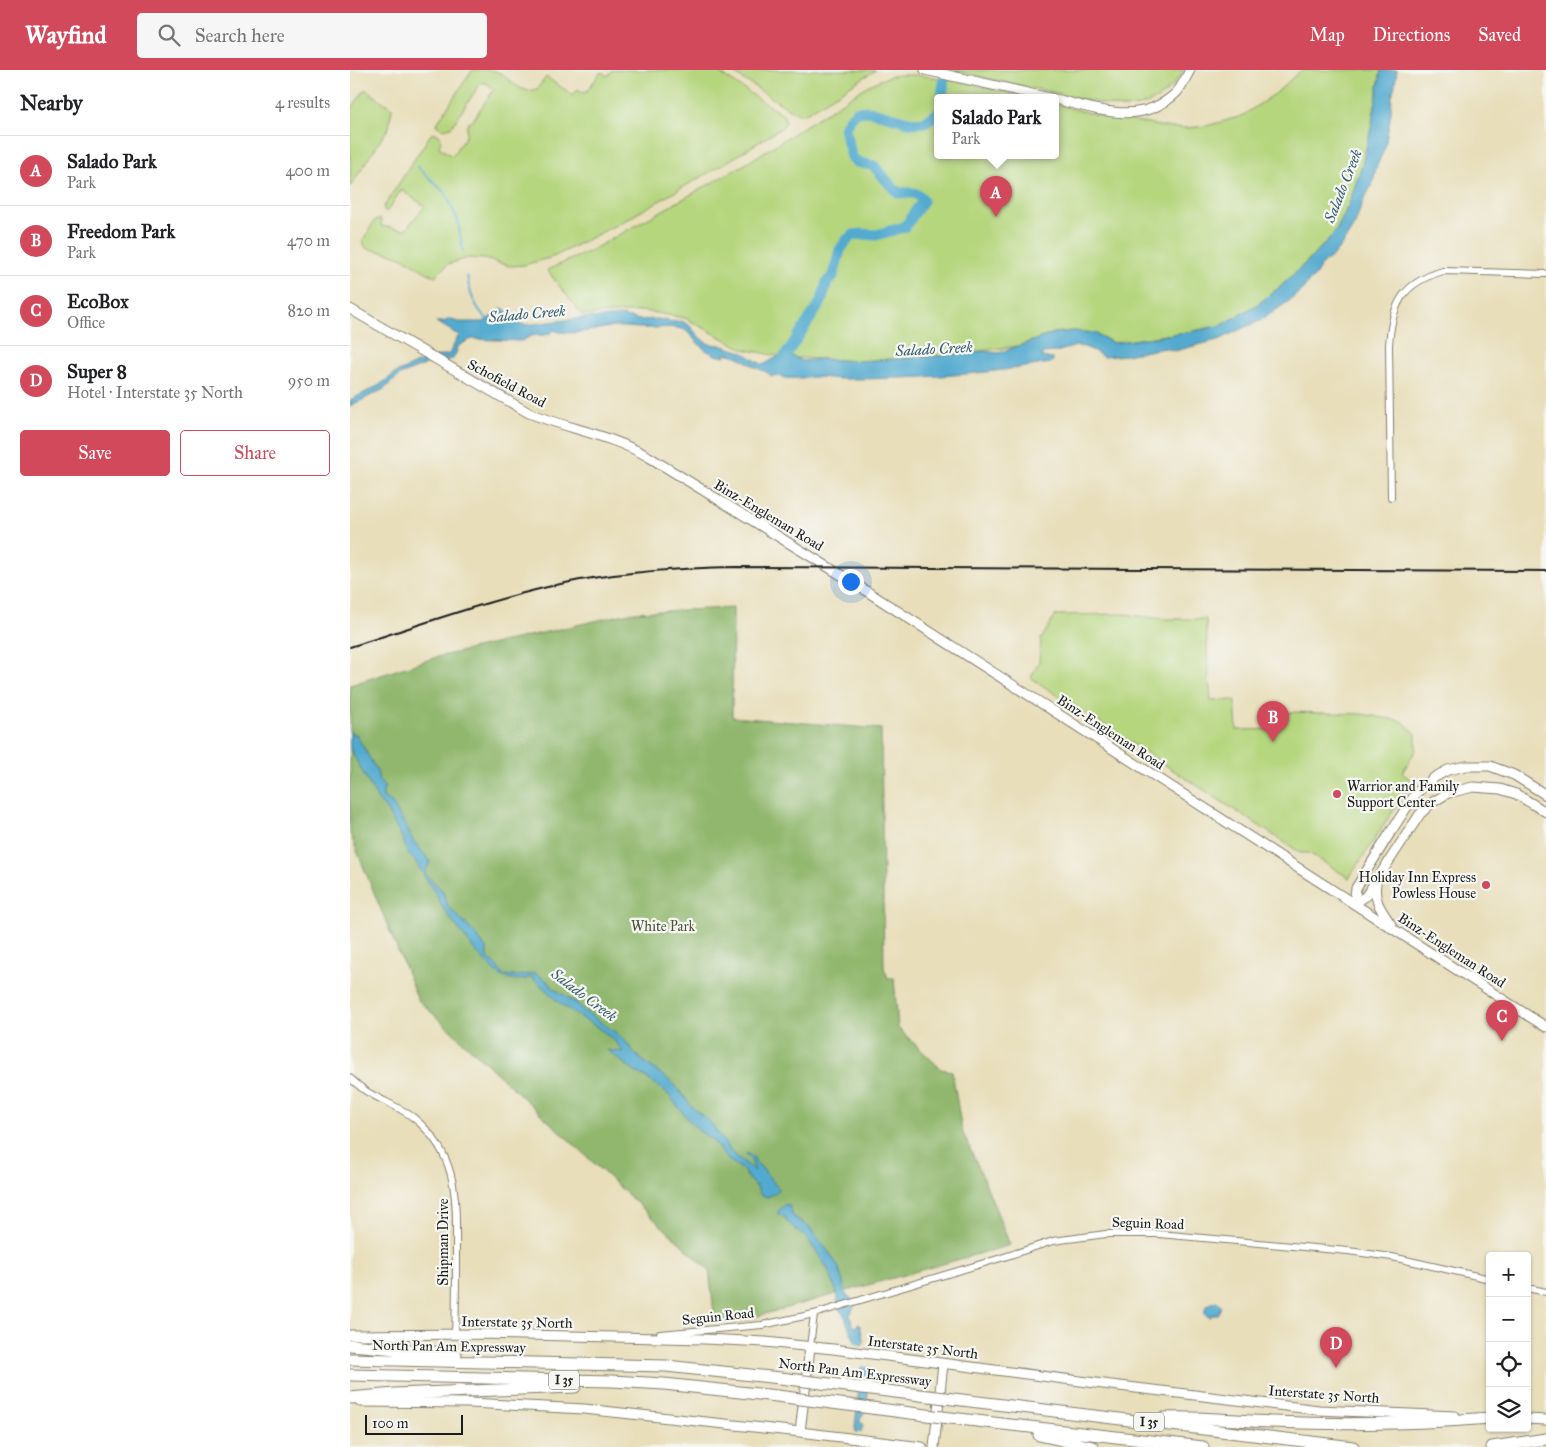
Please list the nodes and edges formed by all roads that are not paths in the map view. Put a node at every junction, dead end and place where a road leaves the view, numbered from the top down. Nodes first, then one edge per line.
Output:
1 (925, 70) edge
2 (1190, 70) edge
3 (1032, 94) edge
4 (1059, 100) edge
5 (1546, 274) edge
6 (350, 309) edge
7 (659, 463) joint
8 (1391, 497) dead end
9 (1546, 795) edge
10 (1546, 812) edge
11 (1376, 881) junction
12 (1354, 904) junction
13 (1395, 931) junction
14 (1546, 1027) edge
15 (350, 1078) edge
16 (1486, 1278) edge
17 (1531, 1289) edge
18 (1546, 1292) edge
19 (814, 1314) junction
20 (350, 1335) edge
21 (455, 1335) junction
22 (624, 1338) junction
23 (350, 1345) edge
24 (810, 1347) junction
25 (350, 1359) edge
26 (525, 1362) junction
27 (943, 1364) junction
28 (350, 1376) edge
29 (664, 1384) junction
30 (350, 1400) edge
31 (1486, 1418) edge
32 (1486, 1418) edge
33 (1531, 1419) edge
34 (1130, 1420) junction
35 (1546, 1420) edge
36 (978, 1421) junction
37 (800, 1432) junction
38 (1546, 1439) edge
39 (922, 1447) edge
40 (934, 1447) edge
41 (1093, 1447) edge
42 (1203, 1447) edge
43 (1353, 1447) edge
44 (1492, 1447) edge

1 - 3 street
2 - 4 street
5 - 8 street
6 - 7 street, Schofield Road
7 - 12 street, Binz-Engleman Road
9 - 12 street
10 - 11 street
11 - 12 street
11 - 13 street
12 - 13 street, Binz-Engleman Road
13 - 14 street, Binz-Engleman Road
15 - 21 street, Shipman Drive
16 - 19 street, Seguin Road
17 - 18 street
19 - 22 street, Seguin Road
19 - 24 street
20 - 21 street, Interstate 35 North
21 - 22 street, Interstate 35 North
22 - 24 street, Interstate 35 North
23 - 26 highway
24 - 27 street, Interstate 35 North
24 - 37 street
25 - 26 highway, North Pan Am Expressway / I 35
26 - 34 highway, North Pan Am Expressway / I 35, bridge
27 - 31 street, Interstate 35 North
27 - 40 street
28 - 29 highway, I 35
29 - 30 highway
29 - 36 highway, I 35, bridge
30 - 37 street
32 - 34 highway
33 - 35 street
34 - 43 highway, North Pan Am Expressway / I 35
36 - 41 highway
36 - 42 highway, I 35
37 - 39 street
38 - 44 highway

